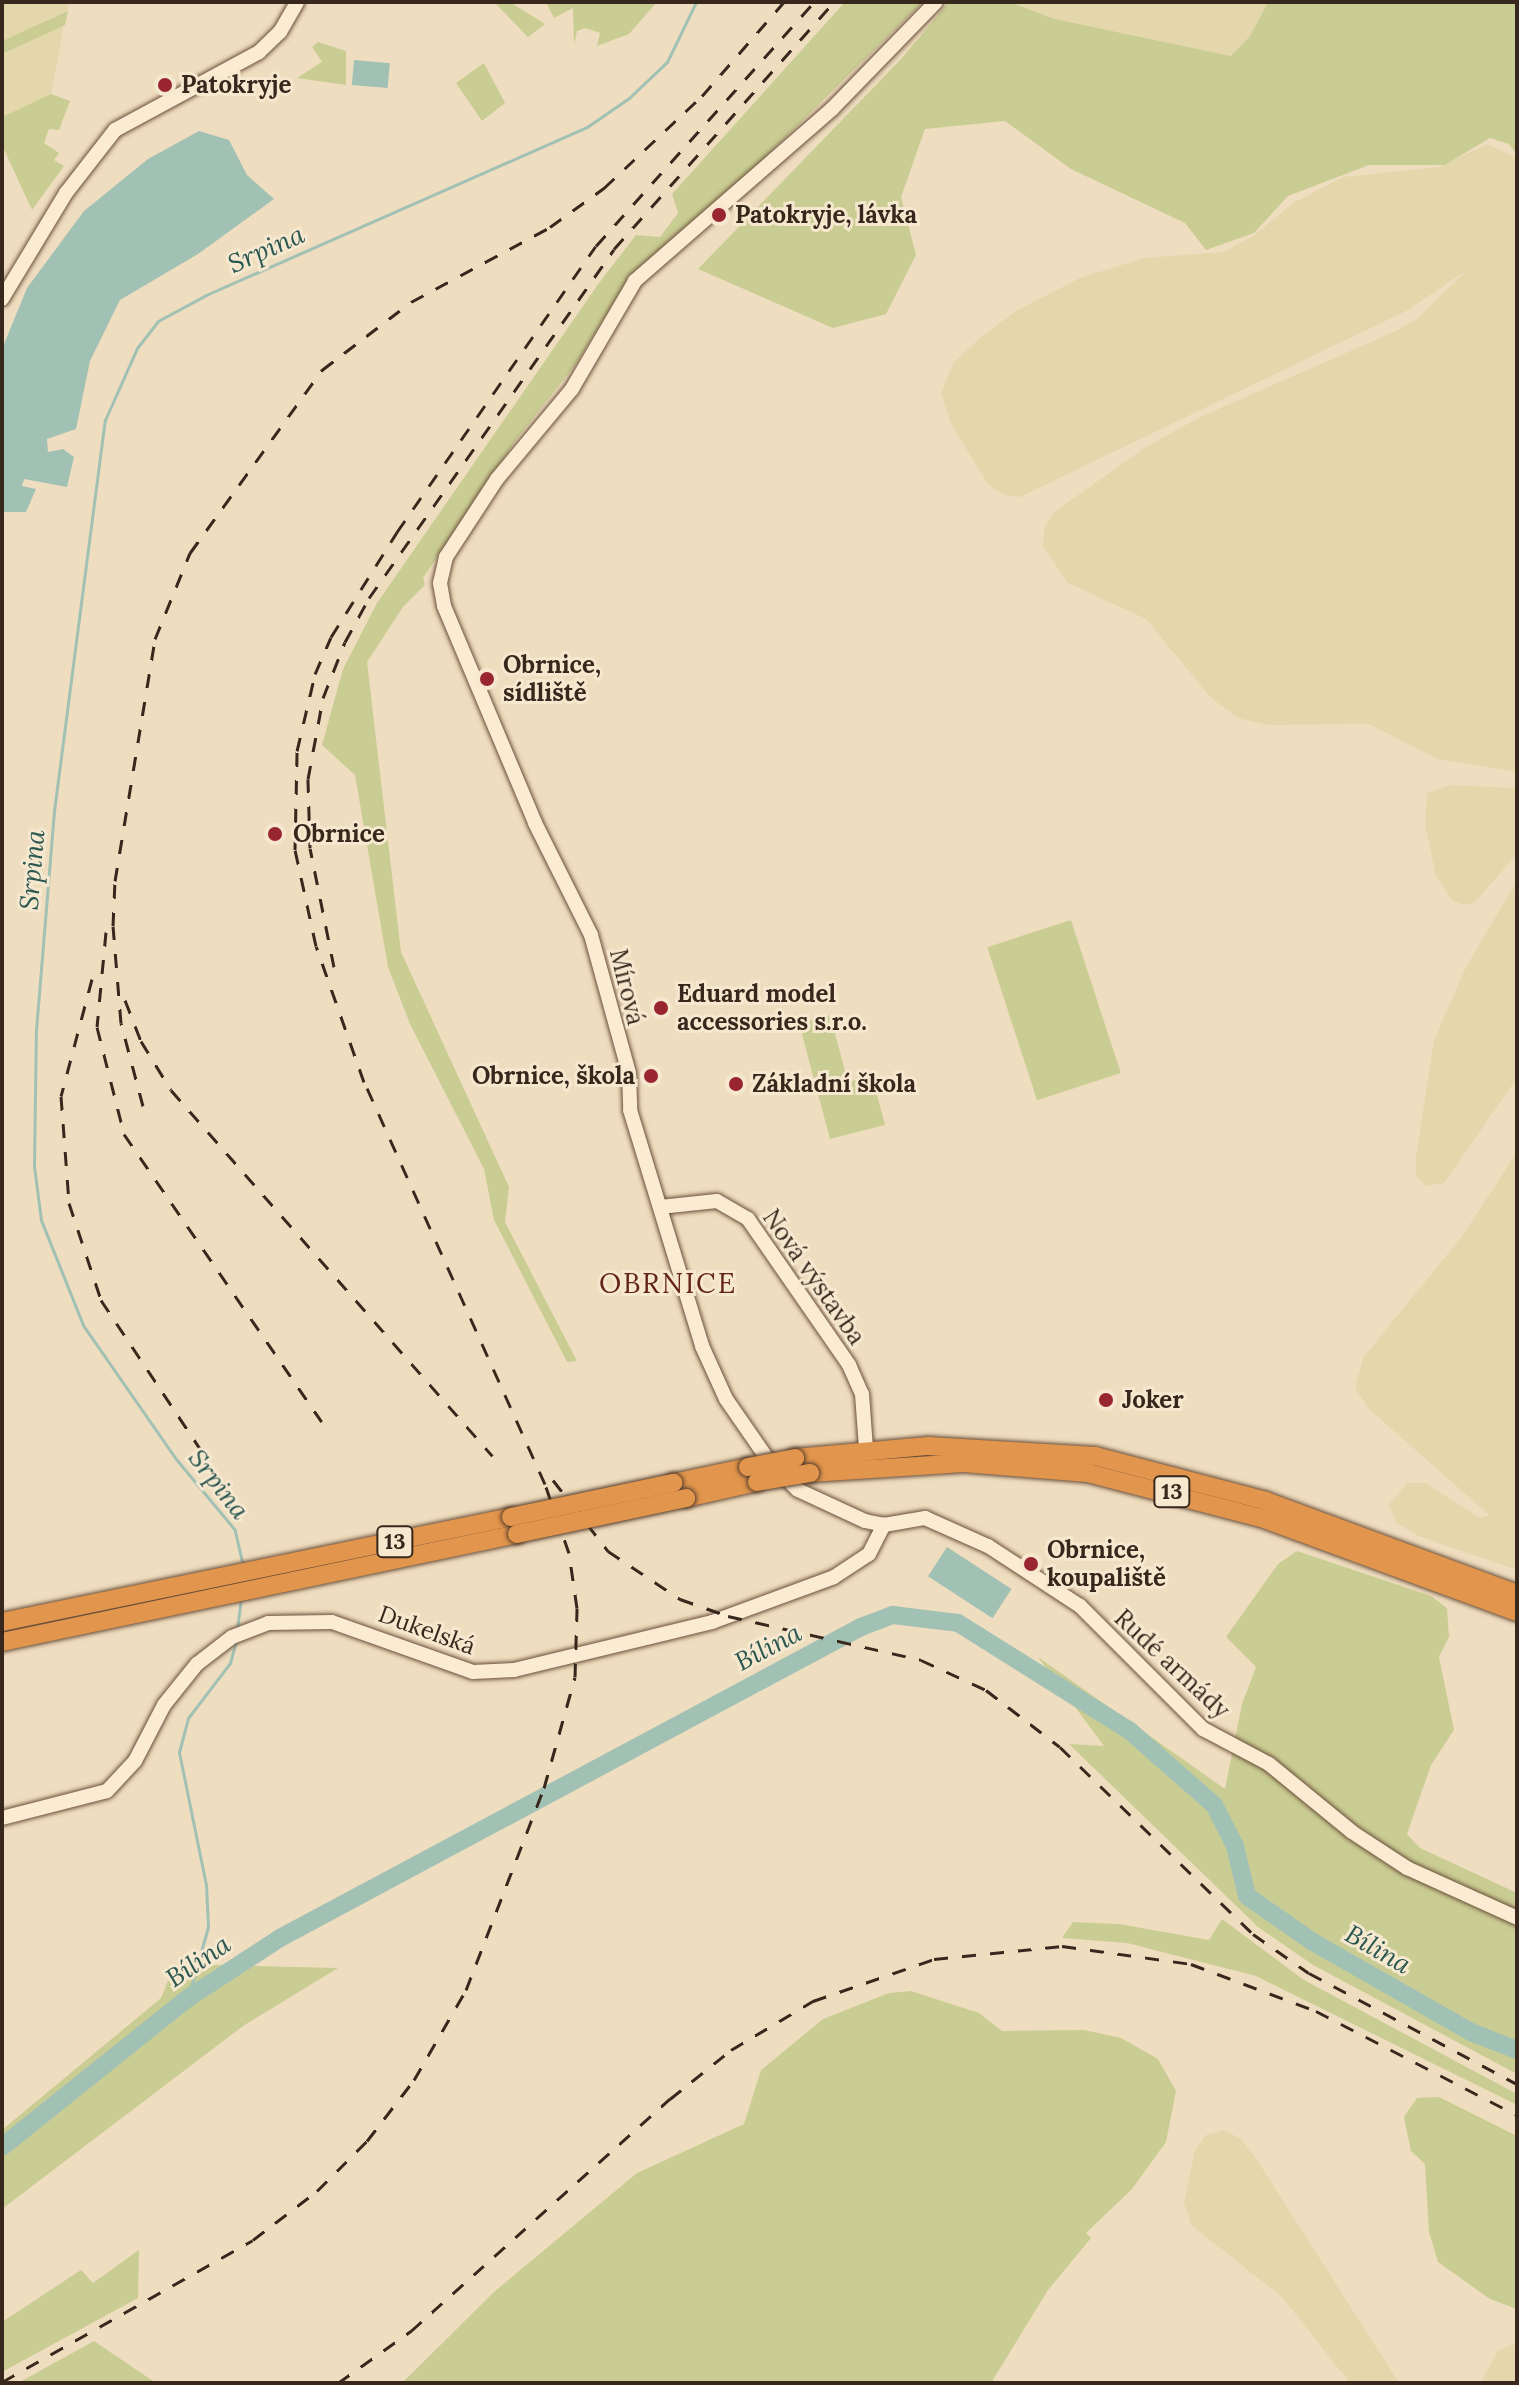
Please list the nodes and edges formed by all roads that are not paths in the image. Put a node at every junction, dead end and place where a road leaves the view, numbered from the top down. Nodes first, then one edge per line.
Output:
1 (297, 2) edge
2 (936, 2) edge
3 (2, 299) edge
4 (660, 1207) junction
5 (866, 1449) junction
6 (753, 1475) junction
7 (884, 1525) junction
8 (514, 1526) junction
9 (1517, 1594) edge
10 (188, 1595) junction
11 (1517, 1612) edge
12 (2, 1622) edge
13 (102, 1622) junction
14 (2, 1642) edge
15 (2, 1653) edge
16 (2, 1818) edge
17 (1517, 1918) edge

1 - 3 street
2 - 4 street, Mírová
4 - 5 street, Nová výstavba
4 - 7 street, Mírová
5 - 6 highway, 13, bridge
5 - 9 highway, 13
6 - 8 highway, 13, bridge
6 - 8 highway, 13, bridge
6 - 11 highway, 13, bridge
7 - 16 street, Dukelská
7 - 17 street, Rudé armády
8 - 10 highway, 13
8 - 10 highway, 13
10 - 12 highway, 13
10 - 13 highway, 13
13 - 14 highway, 13
13 - 15 highway

